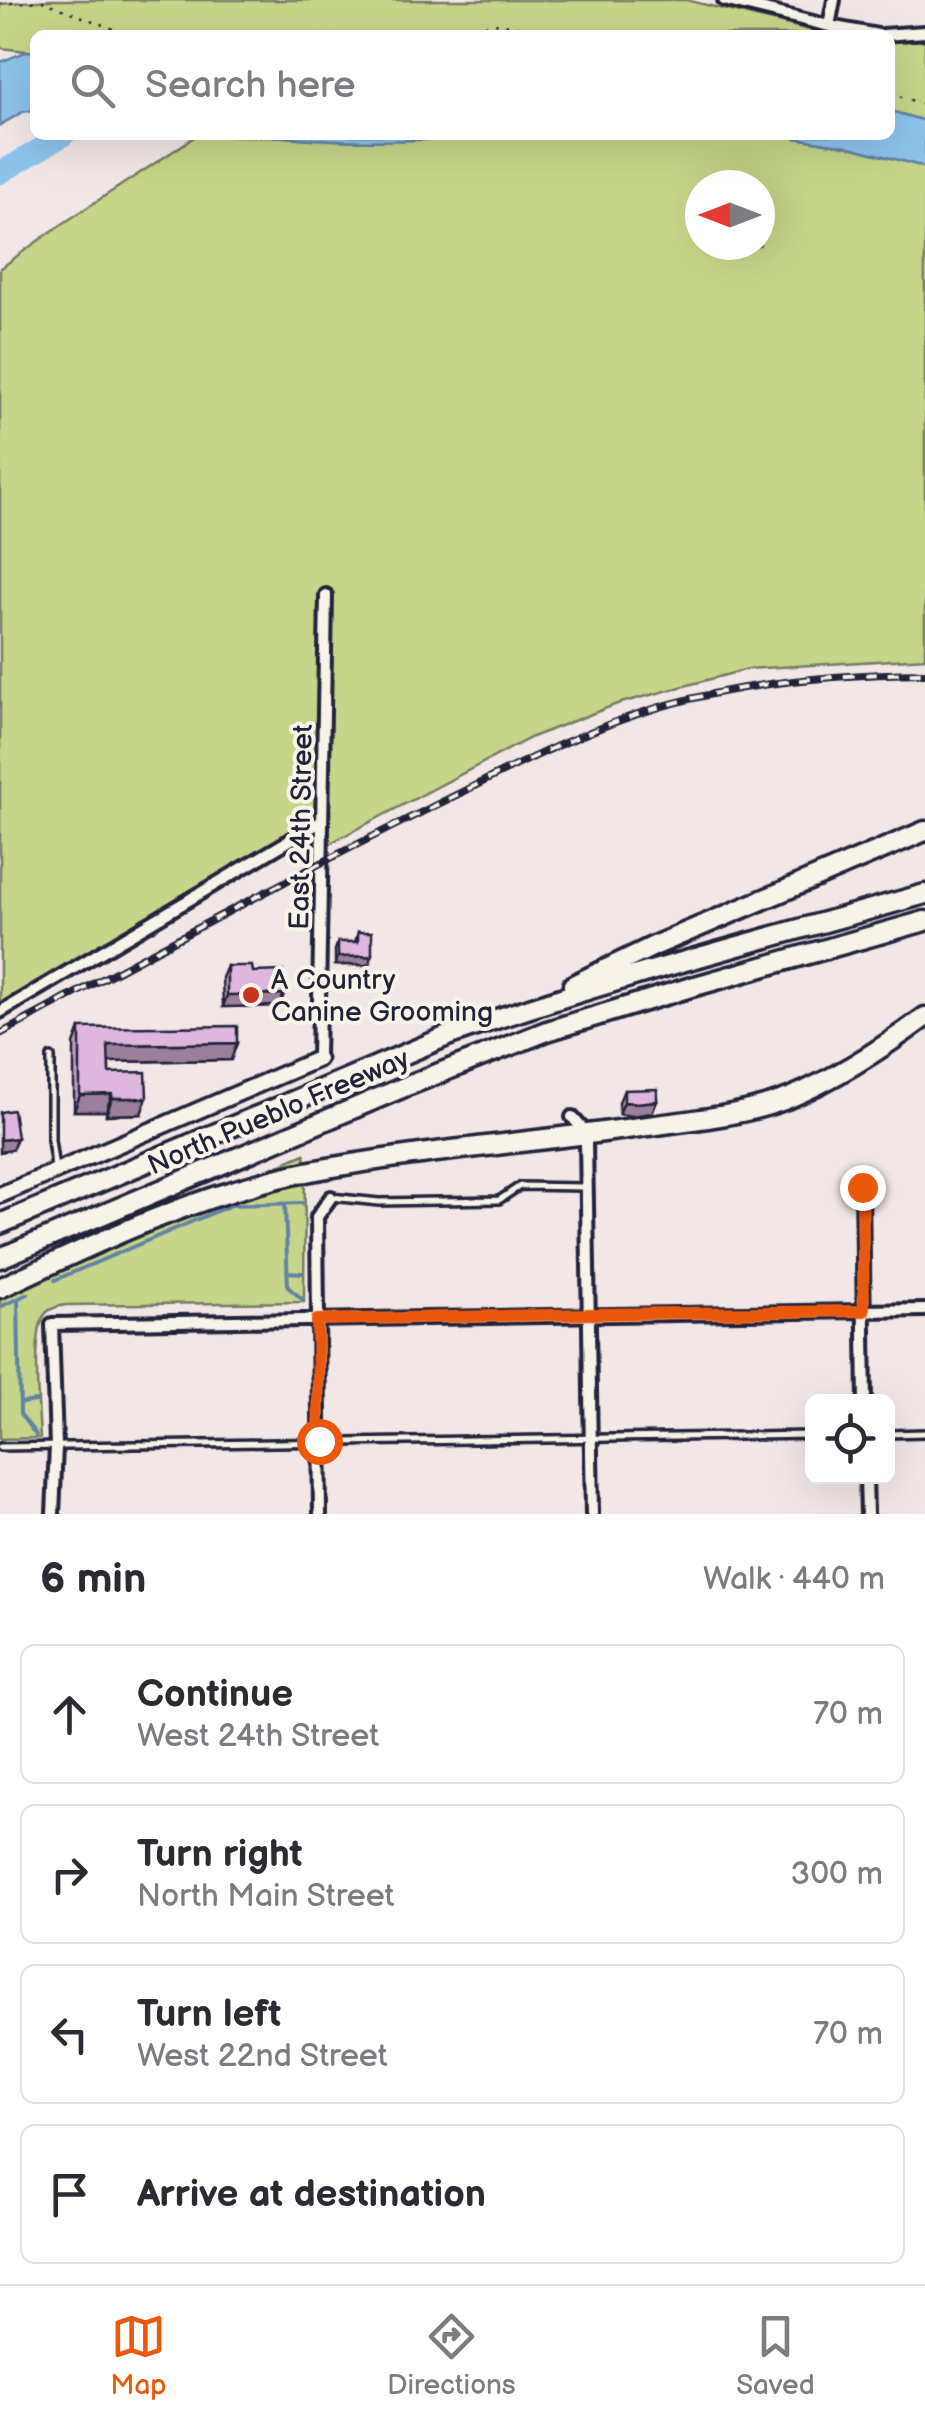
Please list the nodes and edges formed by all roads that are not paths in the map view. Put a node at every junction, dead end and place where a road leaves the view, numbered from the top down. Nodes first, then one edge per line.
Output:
1 (724, 0) edge
2 (834, 0) edge
3 (829, 26) junction
4 (852, 30) edge
5 (925, 32) edge
6 (895, 34) edge
7 (326, 596) dead end
8 (322, 822) junction
9 (925, 832) edge
10 (925, 894) edge
11 (925, 921) edge
12 (519, 1010) junction
13 (0, 1012) edge
14 (925, 1017) edge
15 (51, 1057) dead end
16 (318, 1059) joint
17 (572, 1118) dead end
18 (584, 1136) junction
19 (55, 1171) junction
20 (862, 1187) dead end
21 (587, 1188) junction
22 (0, 1195) edge
23 (332, 1197) joint
24 (0, 1224) edge
25 (0, 1258) edge
26 (0, 1288) edge
27 (925, 1310) edge
28 (864, 1311) junction
29 (590, 1314) junction
30 (317, 1320) junction
31 (865, 1394) edge
32 (925, 1433) edge
33 (895, 1434) edge
34 (805, 1435) edge
35 (591, 1438) junction
36 (319, 1441) junction
37 (56, 1446) junction
38 (0, 1448) edge
39 (866, 1484) edge
40 (53, 1514) edge
41 (320, 1514) edge
42 (592, 1514) edge
43 (867, 1514) edge

1 - 3 street
2 - 3 street
3 - 4 street
5 - 6 street
7 - 8 street, East 24th Street
8 - 13 street
8 - 16 street, East 24th Street
9 - 12 highway
10 - 12 highway, North Pueblo Freeway
11 - 25 highway, North Pueblo Freeway
12 - 24 highway, North Pueblo Freeway
14 - 18 highway
15 - 19 lane
16 - 19 street
17 - 18 street
18 - 21 street
18 - 26 highway
19 - 22 street
20 - 28 street
21 - 23 lane
21 - 29 street
23 - 30 street
27 - 28 street
28 - 29 street
28 - 31 street
29 - 30 street
29 - 35 street
30 - 36 street
30 - 37 street
32 - 33 lane
34 - 35 lane
35 - 36 lane
35 - 42 street
36 - 37 lane
36 - 41 street
37 - 38 lane
37 - 40 street
39 - 43 street

